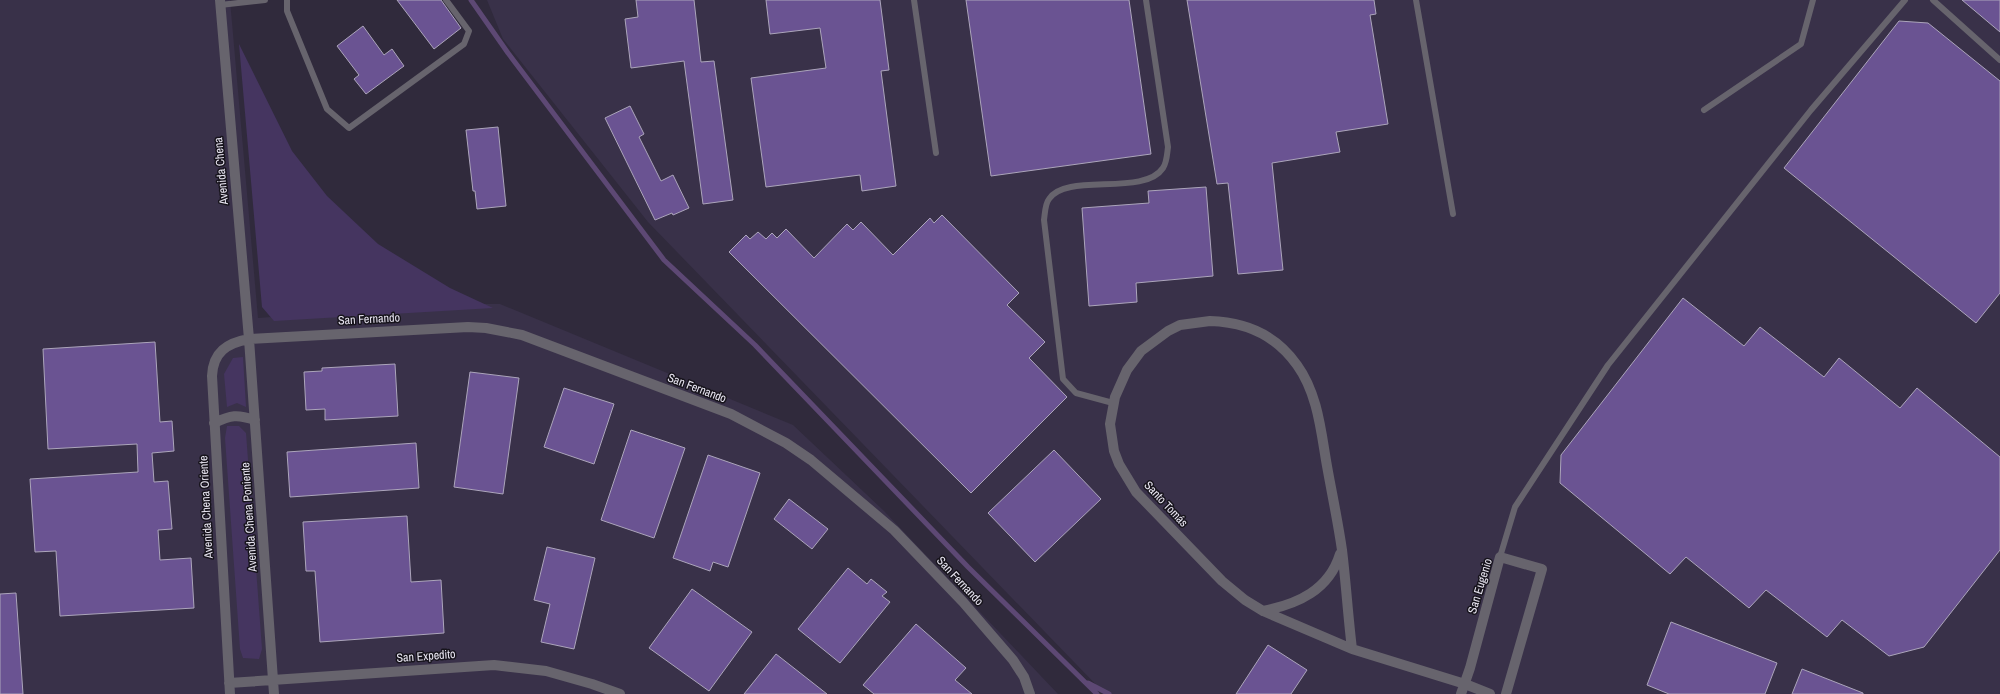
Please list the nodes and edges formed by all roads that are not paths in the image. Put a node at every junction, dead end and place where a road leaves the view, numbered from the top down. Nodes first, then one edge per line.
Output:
1 (265, 0) edge
2 (287, 0) edge
3 (446, 0) edge
4 (914, 0) edge
5 (1146, 0) edge
6 (1416, 0) edge
7 (1814, 0) edge
8 (1906, 0) edge
9 (1933, 0) edge
10 (220, 2) edge
11 (2000, 60) edge
12 (1704, 110) dead end
13 (936, 152) dead end
14 (1453, 214) dead end
15 (249, 339) junction
16 (1113, 403) junction
17 (255, 420) junction
18 (214, 423) junction
19 (1342, 549) junction
20 (1500, 558) junction
21 (1263, 611) junction
22 (1352, 649) junction
23 (273, 680) junction
24 (229, 683) junction
25 (1463, 689) edge
26 (230, 694) edge
27 (274, 694) edge
28 (620, 694) edge
29 (1030, 694) edge
30 (1490, 694) edge
31 (1506, 694) edge

1 - 10 lane
2 - 3 lane
4 - 13 lane
5 - 16 lane
6 - 14 lane
7 - 12 lane
8 - 20 lane
9 - 11 lane
10 - 15 street, Avenida Chena
15 - 17 street, Avenida Chena Poniente
15 - 18 street, Avenida Chena Oriente
15 - 29 street, San Fernando
16 - 19 street, Santo Tomás
16 - 21 street, Santo Tomás
17 - 18 street
17 - 23 street, Avenida Chena Poniente
18 - 24 street, Avenida Chena Oriente
19 - 21 street
19 - 22 street, Santo Tomás
20 - 25 street, San Eugenio
20 - 31 street, San Eugenio
21 - 22 street, Santo Tomás
22 - 25 street, Santo Tomás
23 - 24 street, San Expedito
23 - 27 street, Avenida Chena Poniente
23 - 28 street, San Expedito
24 - 26 street, Avenida Chena Oriente
25 - 30 street, Santo Tomás

